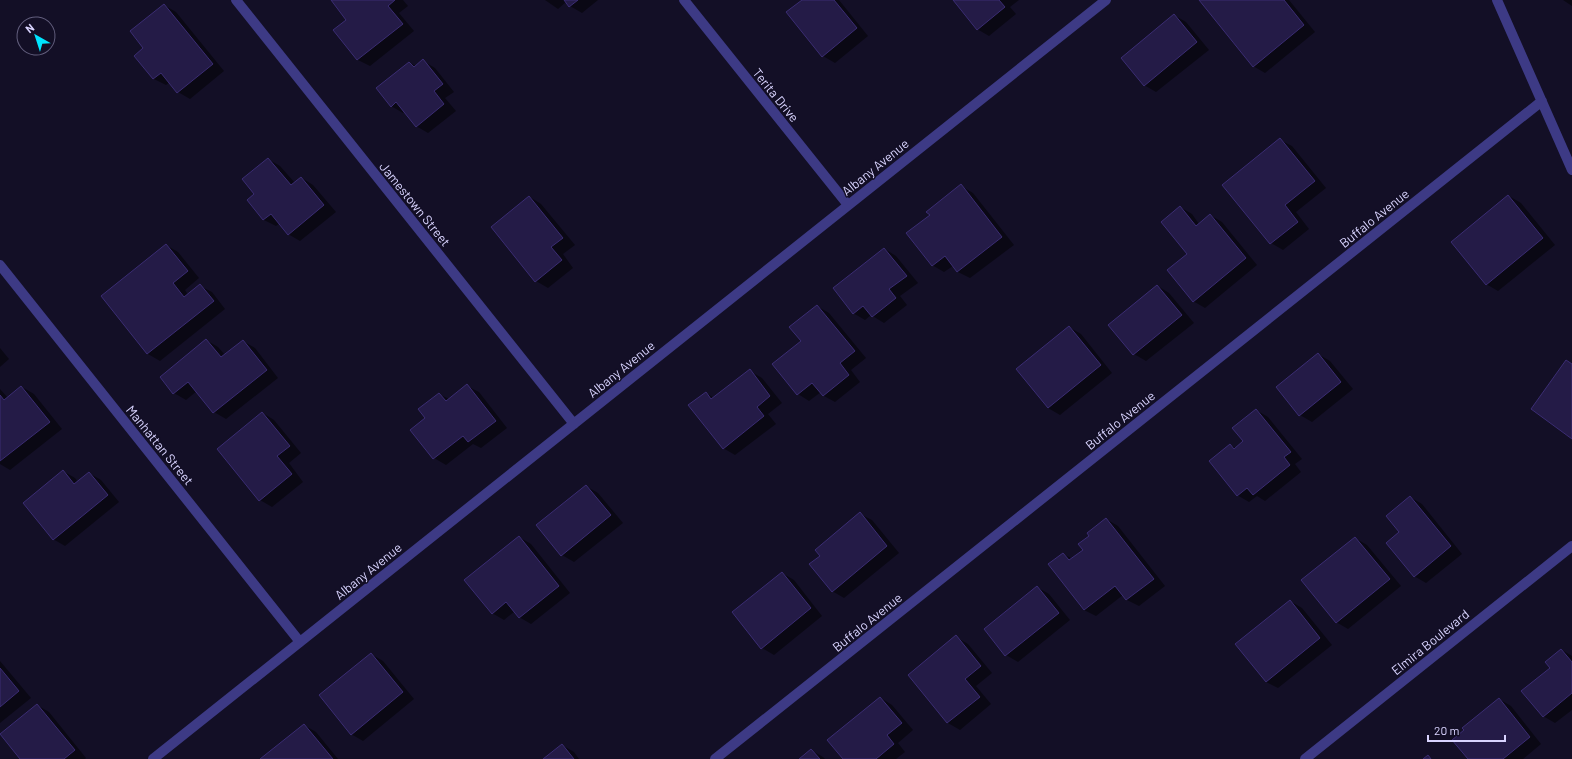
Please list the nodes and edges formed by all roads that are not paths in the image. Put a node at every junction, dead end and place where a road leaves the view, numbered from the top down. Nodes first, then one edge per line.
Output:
1 (236, 0) edge
2 (684, 0) edge
3 (1106, 0) edge
4 (1497, 0) edge
5 (1542, 101) junction
6 (1572, 170) edge
7 (848, 205) junction
8 (0, 265) edge
9 (574, 424) junction
10 (1572, 546) edge
11 (300, 642) junction
12 (153, 759) edge
13 (715, 759) edge
14 (1305, 759) edge

1 - 9 street, Jamestown Street
2 - 7 street, Terita Drive
3 - 7 street, Albany Avenue
4 - 5 street
5 - 6 street
5 - 13 street, Buffalo Avenue
7 - 9 street, Albany Avenue
8 - 11 street, Manhattan Street
9 - 11 street, Albany Avenue
10 - 14 street, Elmira Boulevard
11 - 12 street, Albany Avenue

